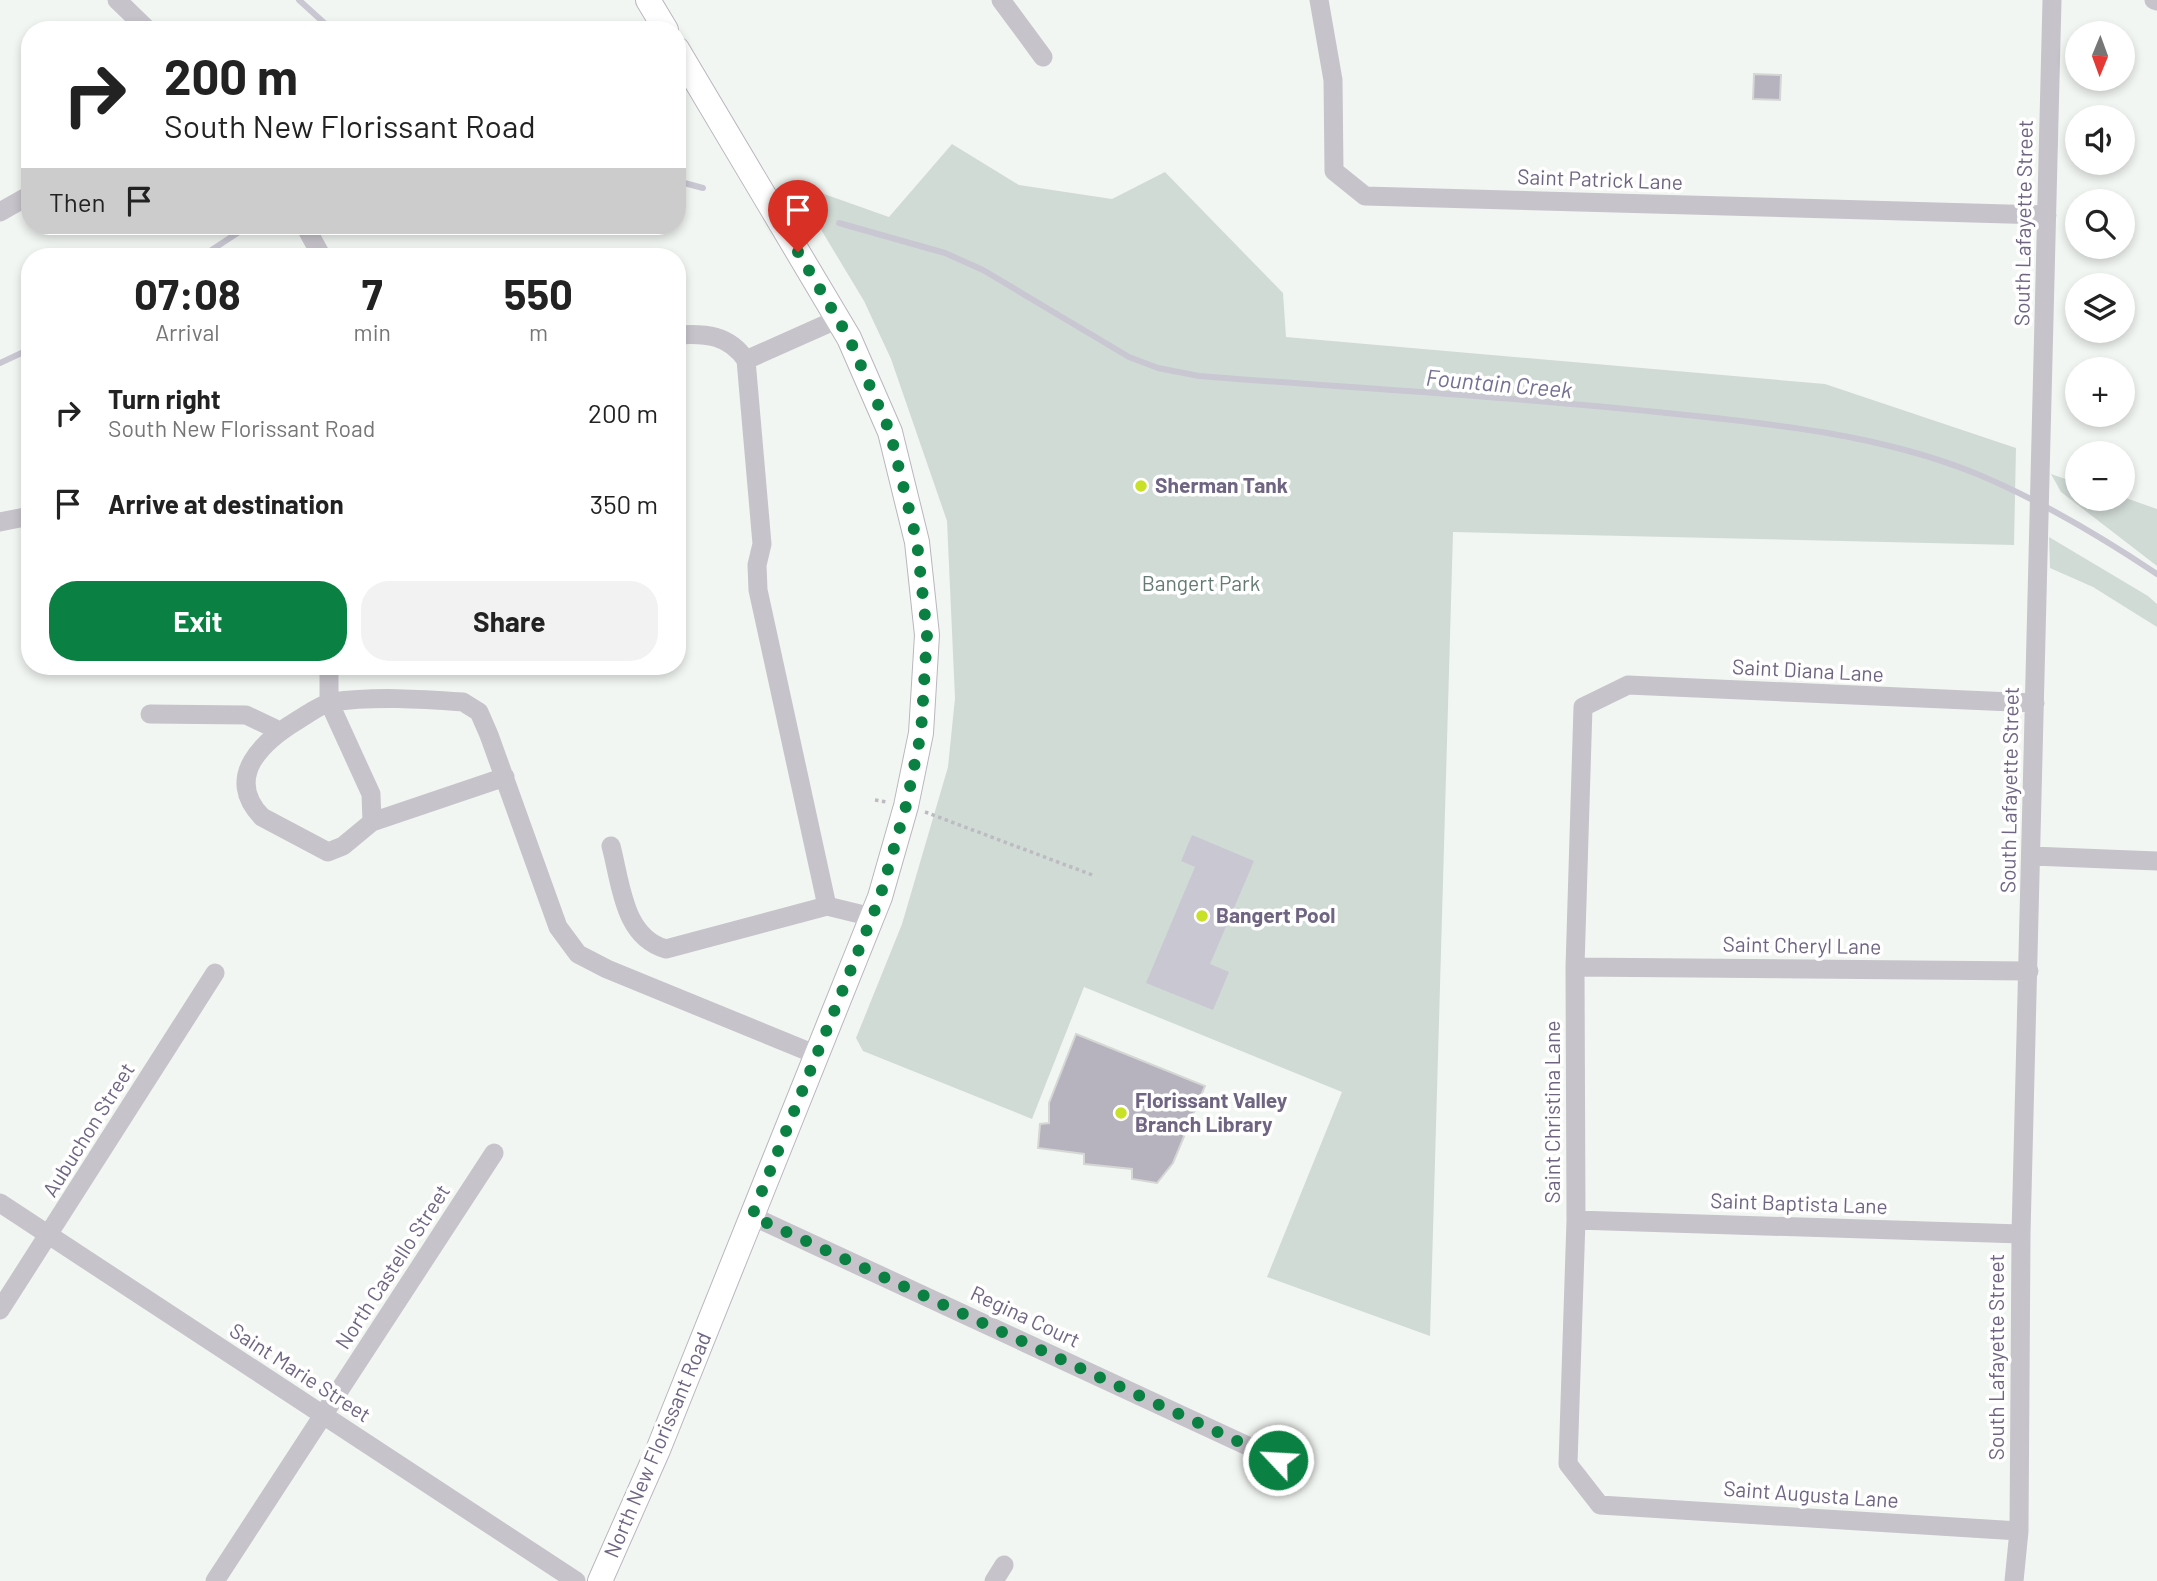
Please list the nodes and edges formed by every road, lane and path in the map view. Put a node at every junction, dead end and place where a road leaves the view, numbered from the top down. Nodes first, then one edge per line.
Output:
1 (117, 0) edge
2 (648, 0) edge
3 (1001, 0) edge
4 (1319, 0) edge
5 (2052, 0) edge
6 (139, 21) edge
7 (661, 21) edge
8 (1043, 57) dead end
9 (686, 64) edge
10 (21, 200) edge
11 (0, 212) edge
12 (2047, 215) junction
13 (838, 319) junction
14 (686, 334) edge
15 (746, 360) junction
16 (21, 518) edge
17 (0, 522) edge
18 (329, 675) edge
19 (329, 702) junction
20 (2035, 703) junction
21 (1583, 707) joint
22 (150, 714) dead end
23 (280, 731) junction
24 (505, 777) junction
25 (875, 800) dead end
26 (906, 806) junction
27 (372, 822) junction
28 (611, 846) dead end
29 (2031, 856) junction
30 (2157, 861) edge
31 (1095, 876) dead end
32 (827, 906) junction
33 (872, 917) junction
34 (1575, 967) junction
35 (2029, 971) junction
36 (215, 973) dead end
37 (817, 1055) junction
38 (494, 1153) dead end
39 (0, 1203) edge
40 (752, 1216) junction
41 (1576, 1220) junction
42 (2021, 1234) junction
43 (49, 1235) junction
44 (0, 1310) edge
45 (323, 1415) junction
46 (1278, 1460) dead end
47 (1600, 1505) joint
48 (2019, 1531) junction
49 (215, 1581) edge
50 (576, 1581) edge
51 (600, 1581) edge
52 (2014, 1581) edge

1 - 6 street
2 - 7 main road
3 - 8 street
4 - 12 street, Saint Patrick Lane
5 - 12 street, South Lafayette Street
9 - 13 main road, North New Florissant Road
10 - 11 street
12 - 20 street, South Lafayette Street
13 - 15 street
13 - 26 main road, North New Florissant Road
14 - 15 street
15 - 32 street
16 - 17 street
18 - 19 street
19 - 23 street
19 - 24 street
19 - 27 street
20 - 21 street, Saint Diana Lane
20 - 29 street, South Lafayette Street
21 - 34 street, Saint Christina Lane
22 - 23 street
23 - 27 street
24 - 27 street
24 - 37 street
25 - 26 path
26 - 31 path
26 - 33 main road, North New Florissant Road
28 - 32 street
29 - 30 street
29 - 35 street, South Lafayette Street
32 - 33 street
33 - 37 main road, North New Florissant Road
34 - 35 street, Saint Cheryl Lane
34 - 41 street, Saint Christina Lane
35 - 42 street, South Lafayette Street
36 - 43 street, Aubuchon Street
37 - 40 main road, North New Florissant Road
38 - 45 street, North Castello Street
39 - 43 street, Saint Marie Street
40 - 46 street, Regina Court
40 - 51 main road, North New Florissant Road
41 - 42 street, Saint Baptista Lane
41 - 47 street, Saint Christina Lane
42 - 48 street, South Lafayette Street
43 - 44 street, Aubuchon Street
43 - 45 street, Saint Marie Street
45 - 49 street, North Castello Street
45 - 50 street, Saint Marie Street
47 - 48 street, Saint Augusta Lane
48 - 52 street, South Lafayette Street

